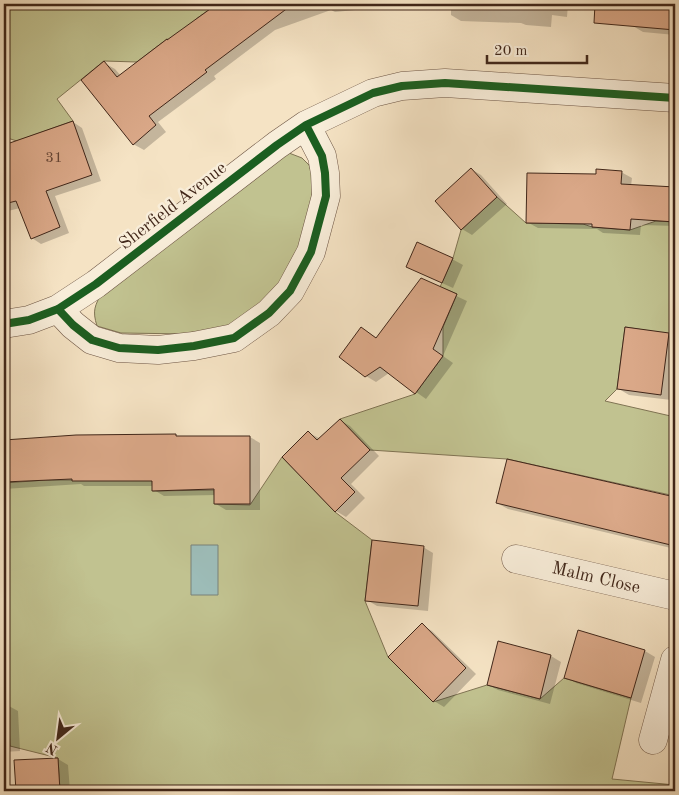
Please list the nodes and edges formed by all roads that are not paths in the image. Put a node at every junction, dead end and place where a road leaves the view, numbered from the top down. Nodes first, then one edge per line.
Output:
1 (675, 98) edge
2 (306, 125) junction
3 (58, 309) junction
4 (4, 324) edge
5 (516, 559) dead end
6 (675, 596) edge
7 (675, 660) edge
8 (653, 740) dead end

1 - 2 street, Sherfield Avenue
2 - 3 street, Sherfield Avenue
2 - 3 street
3 - 4 street, Sherfield Avenue
5 - 6 street, Malm Close
7 - 8 street

